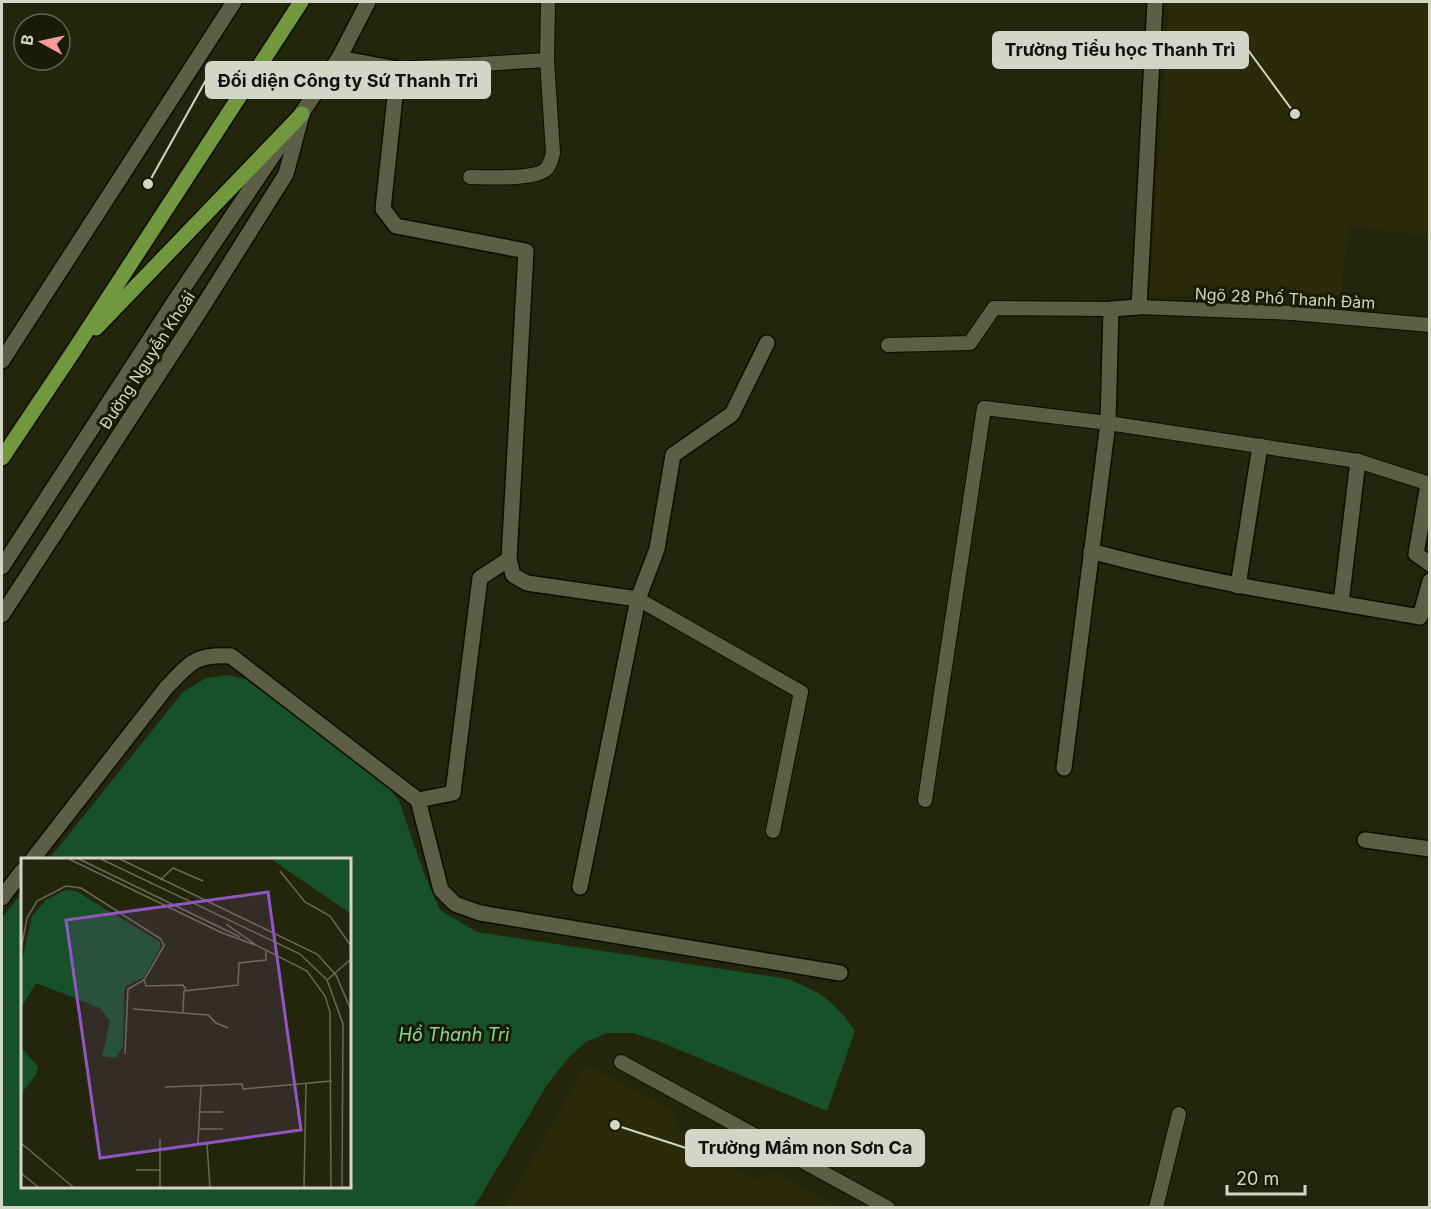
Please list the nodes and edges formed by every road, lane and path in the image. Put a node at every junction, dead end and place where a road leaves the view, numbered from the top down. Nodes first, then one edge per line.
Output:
1 (234, 2) edge
2 (301, 2) edge
3 (368, 2) edge
4 (548, 2) edge
5 (1155, 2) edge
6 (339, 58) junction
7 (547, 60) junction
8 (398, 69) junction
9 (302, 114) junction
10 (470, 177) dead end
11 (1139, 307) junction
12 (1111, 309) junction
13 (1430, 325) edge
14 (767, 343) dead end
15 (888, 345) dead end
16 (73, 352) junction
17 (2, 361) edge
18 (1108, 423) junction
19 (1260, 446) junction
20 (2, 458) edge
21 (1358, 461) junction
22 (1429, 484) edge
23 (1091, 551) junction
24 (509, 560) junction
25 (1430, 564) edge
26 (2, 567) edge
27 (1430, 581) edge
28 (1238, 586) junction
29 (638, 599) junction
30 (1341, 603) junction
31 (2, 615) edge
32 (1065, 768) dead end
33 (418, 800) junction
34 (925, 800) dead end
35 (773, 831) dead end
36 (1365, 840) dead end
37 (1430, 849) edge
38 (34, 858) edge
39 (21, 872) edge
40 (580, 887) dead end
41 (2, 898) edge
42 (840, 973) dead end
43 (621, 1062) dead end
44 (1179, 1114) dead end
45 (888, 1208) edge
46 (1156, 1208) edge

1 - 17 street
2 - 16 main road
3 - 6 street, Đường Nguyễn Khoái
4 - 7 lane
5 - 11 street
6 - 8 street
6 - 9 street, Đường Nguyễn Khoái
7 - 8 lane
7 - 10 lane
8 - 24 street
9 - 16 main road
9 - 26 street, Đường Nguyễn Khoái
9 - 31 street, Đường Nguyễn Khoái
11 - 12 street
11 - 13 lane, Ngõ 28 Phố Thanh Đàm
12 - 15 lane
12 - 18 street
14 - 29 street
16 - 20 main road
18 - 19 lane
18 - 23 street
18 - 34 lane
19 - 21 lane
19 - 28 street
21 - 22 lane
21 - 30 street
22 - 25 street
23 - 28 street
23 - 32 street
24 - 29 street
24 - 33 street
27 - 30 street
28 - 30 street
29 - 35 lane
29 - 40 street
33 - 38 street
33 - 42 street
36 - 37 street
39 - 41 street
43 - 45 lane
44 - 46 lane

